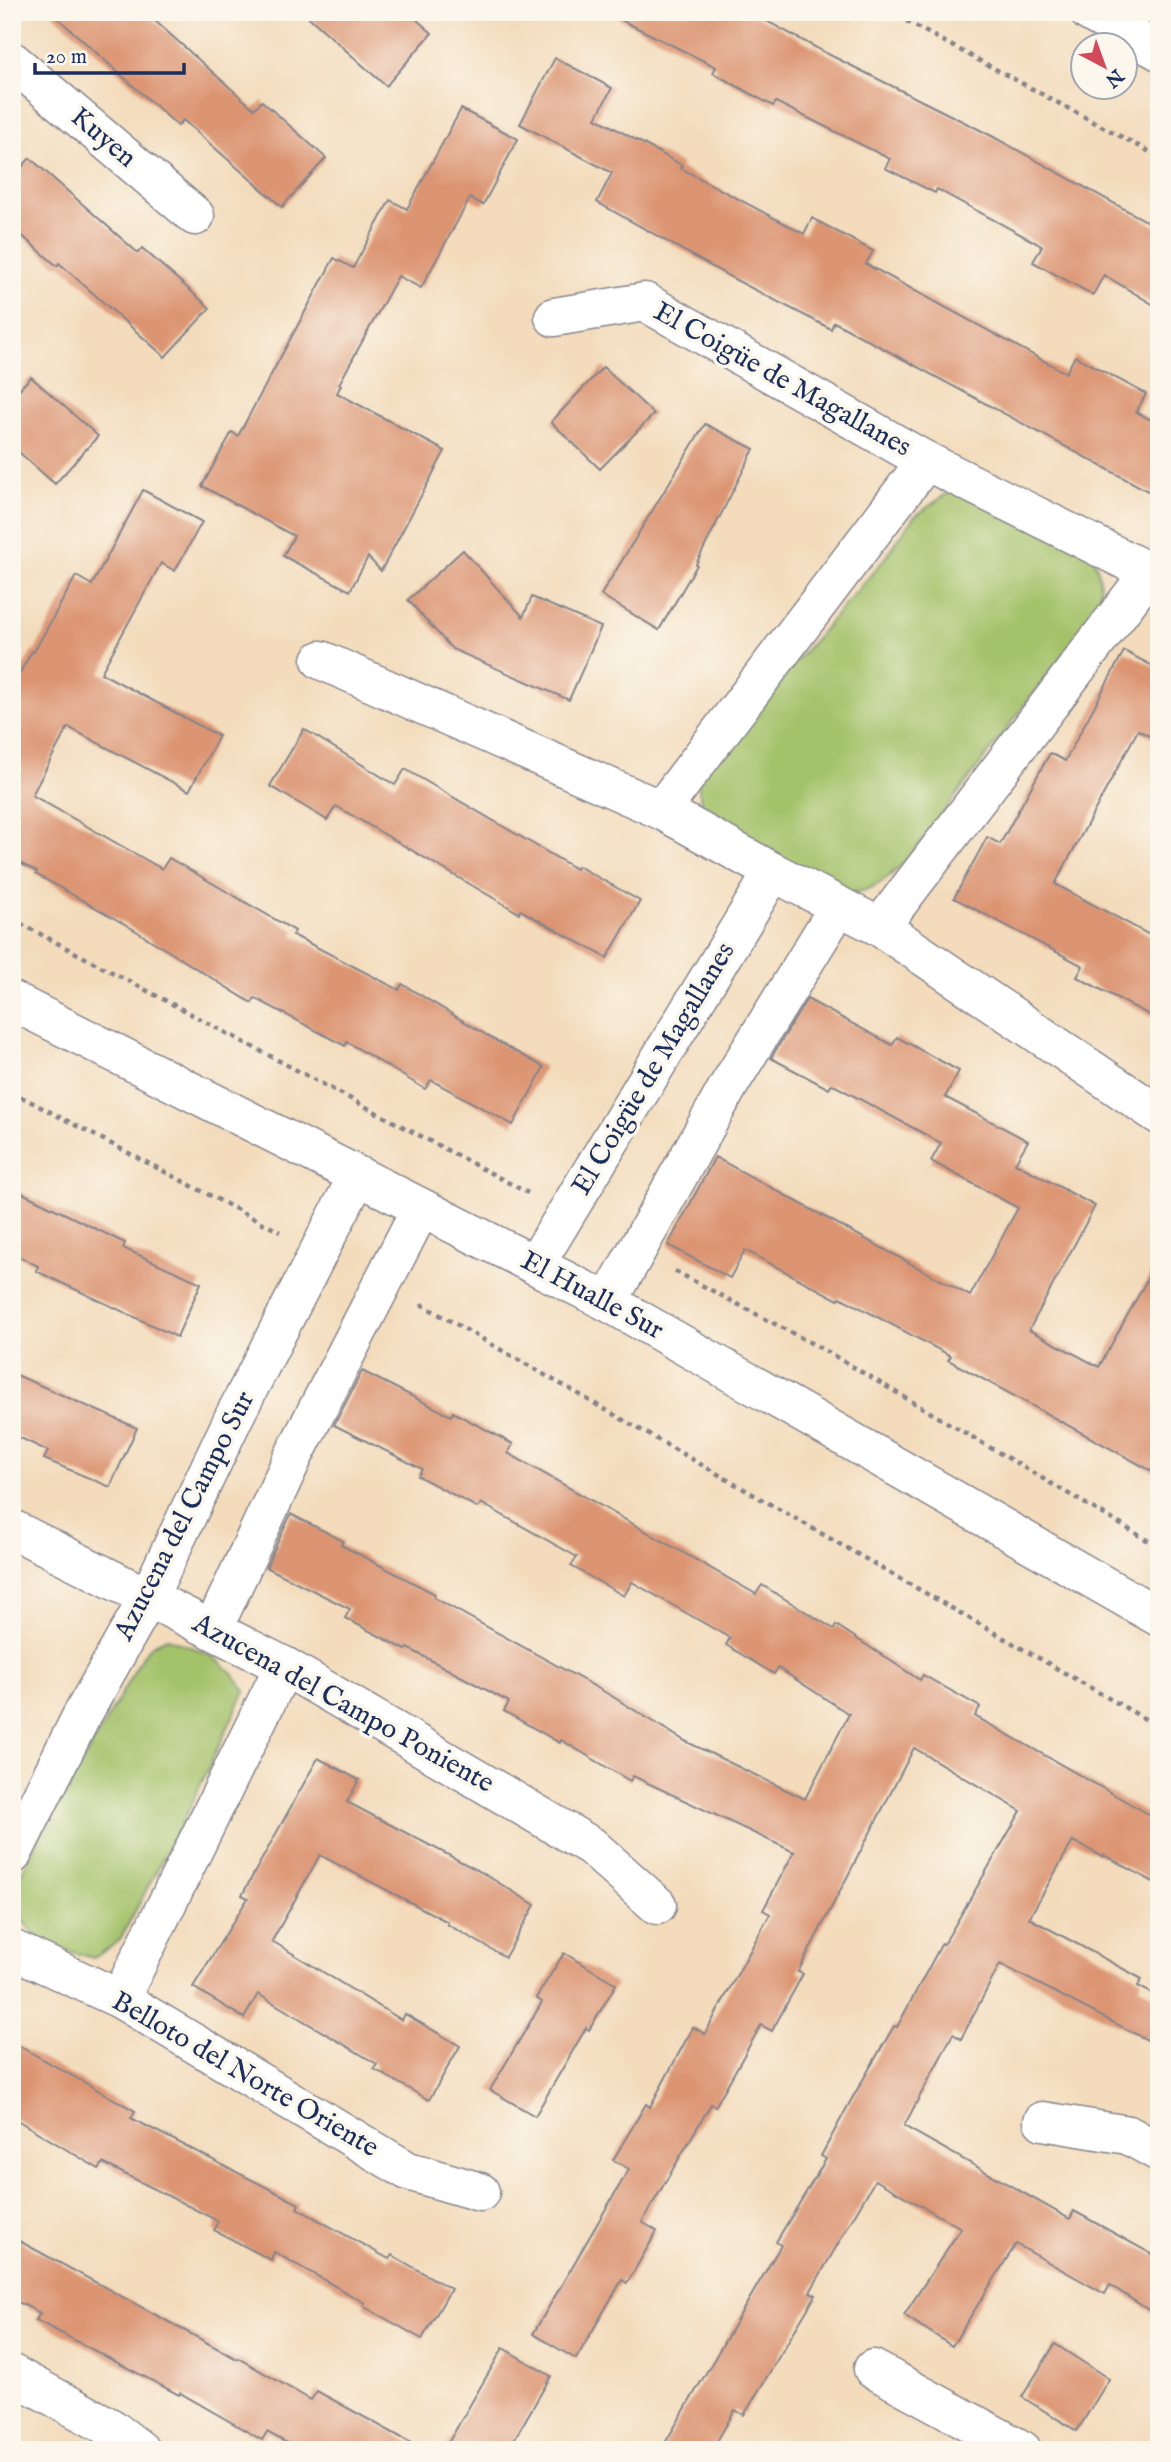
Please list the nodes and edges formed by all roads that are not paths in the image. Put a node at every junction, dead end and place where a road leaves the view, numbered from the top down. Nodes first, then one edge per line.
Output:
1 (1089, 12) edge
2 (1159, 51) edge
3 (12, 61) edge
4 (195, 216) dead end
5 (554, 317) dead end
6 (926, 461) junction
7 (1155, 574) edge
8 (321, 660) dead end
9 (661, 810) junction
10 (773, 872) junction
11 (839, 906) junction
12 (880, 927) junction
13 (12, 1001) edge
14 (1159, 1115) edge
15 (357, 1177) junction
16 (421, 1208) junction
17 (535, 1265) junction
18 (608, 1302) junction
19 (12, 1529) edge
20 (148, 1598) junction
21 (1159, 1617) edge
22 (213, 1629) junction
23 (284, 1666) junction
24 (12, 1854) edge
25 (657, 1905) dead end
26 (12, 1949) edge
27 (120, 1999) junction
28 (1042, 2121) dead end
29 (1159, 2152) edge
30 (480, 2192) dead end
31 (873, 2369) dead end
32 (12, 2374) edge
33 (140, 2450) edge
34 (1022, 2450) edge

1 - 2 street
3 - 4 street, Kuyen
5 - 6 street, El Coigüe de Magallanes
6 - 7 street, El Coigüe de Magallanes
6 - 9 street, El Coigüe de Magallanes
7 - 12 street, El Coigüe de Magallanes
8 - 9 street
9 - 10 street
10 - 11 street
10 - 17 street, El Coigüe de Magallanes
11 - 12 street
11 - 18 street
12 - 14 street
13 - 15 street, El Hualle Sur
15 - 16 street, El Hualle Sur
15 - 20 street, Azucena del Campo Sur
16 - 17 street, El Hualle Sur
16 - 22 street
17 - 18 street, El Hualle Sur
18 - 21 street, El Hualle Sur
19 - 20 street, Azucena del Campo Poniente
20 - 22 street, Azucena del Campo Poniente
20 - 24 street, Azucena del Campo Sur
22 - 23 street, Azucena del Campo Poniente
23 - 25 street, Azucena del Campo Poniente
23 - 27 street
26 - 27 street, Belloto del Norte Oriente
27 - 30 street, Belloto del Norte Oriente
28 - 29 street
31 - 34 street
32 - 33 street

